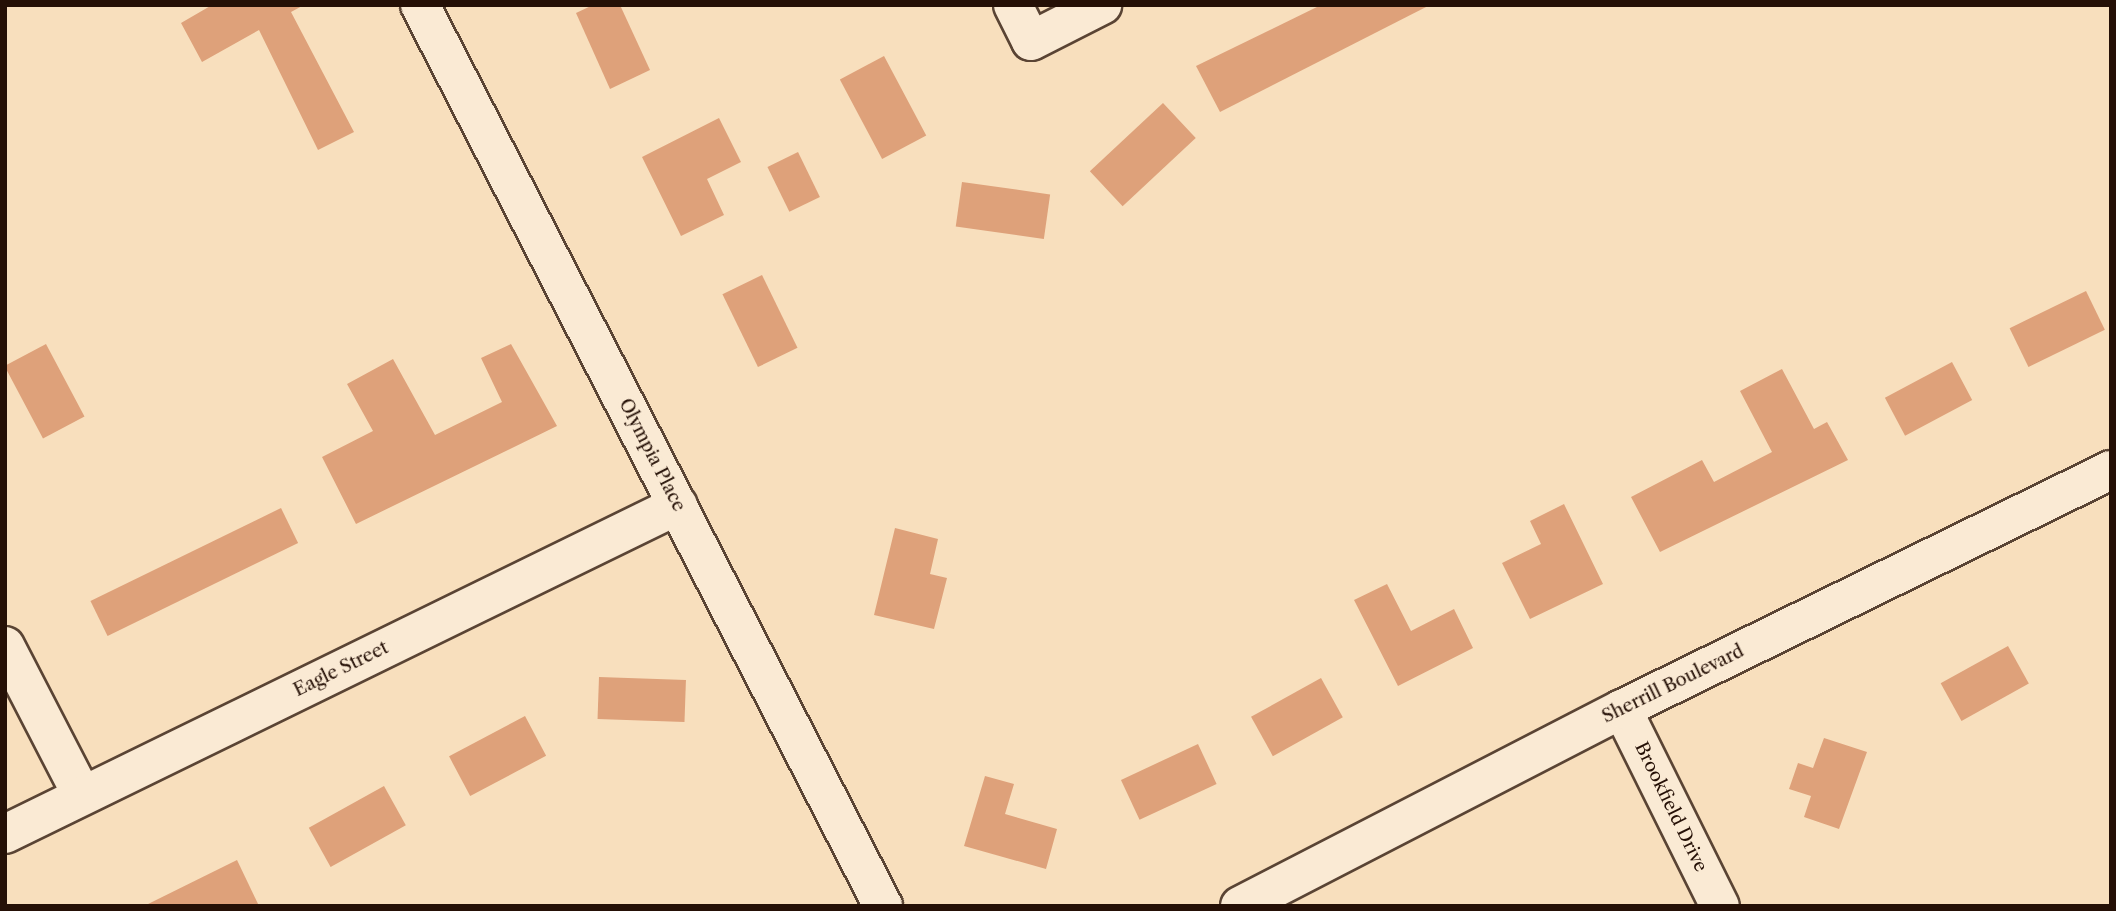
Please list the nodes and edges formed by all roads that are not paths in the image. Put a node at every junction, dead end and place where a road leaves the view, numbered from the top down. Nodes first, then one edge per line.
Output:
1 (420, 5) edge
2 (1013, 5) edge
3 (1102, 5) edge
4 (2111, 470) edge
5 (678, 505) junction
6 (5, 646) edge
7 (1622, 709) junction
8 (82, 795) junction
9 (5, 834) edge
10 (883, 906) edge
11 (1240, 906) edge
12 (1720, 906) edge

1 - 5 street, Olympia Place
2 - 3 street
4 - 7 street, Sherrill Boulevard
5 - 8 street, Eagle Street
5 - 10 street, Olympia Place
6 - 8 street
7 - 11 street, Sherrill Boulevard
7 - 12 street, Brookfield Drive
8 - 9 street, Eagle Street

